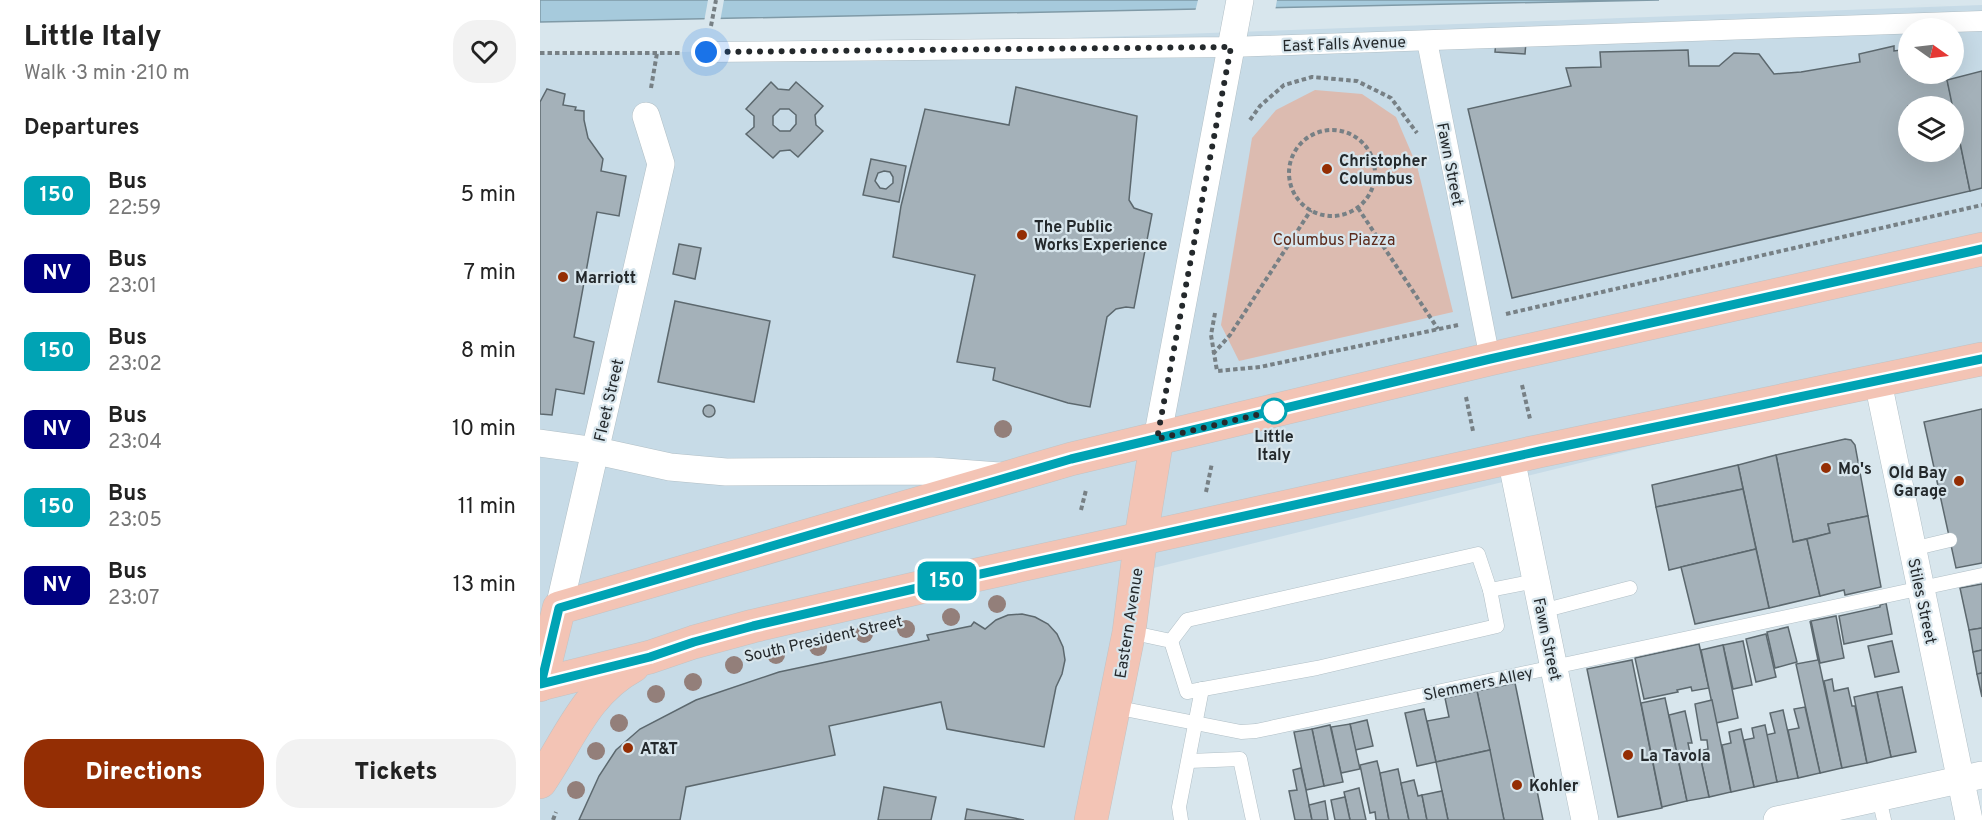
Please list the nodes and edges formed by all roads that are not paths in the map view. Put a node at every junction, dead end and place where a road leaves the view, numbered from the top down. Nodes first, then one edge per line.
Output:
1 (1238, 9) edge
2 (1982, 21) edge
3 (1426, 41) junction
4 (1231, 47) junction
5 (706, 52) dead end
6 (646, 116) dead end
7 (1982, 249) edge
8 (1490, 359) junction
9 (1982, 359) edge
10 (1878, 382) junction
11 (1157, 439) junction
12 (540, 443) edge
13 (597, 451) junction
14 (1511, 458) junction
15 (1010, 476) junction
16 (1141, 537) junction
17 (1950, 540) dead end
18 (1912, 549) junction
19 (1982, 575) edge
20 (1536, 581) junction
21 (1920, 586) junction
22 (1630, 588) dead end
23 (1490, 590) junction
24 (559, 608) junction
25 (1542, 611) junction
26 (1129, 632) junction
27 (1171, 641) junction
28 (650, 657) junction
29 (1554, 668) junction
30 (540, 685) edge
31 (1202, 689) junction
32 (1114, 707) junction
33 (1196, 723) junction
34 (1189, 761) junction
35 (1971, 777) edge
36 (540, 782) edge
37 (1882, 809) edge
38 (1091, 820) edge
39 (1181, 820) edge
40 (1253, 820) edge
41 (1585, 820) edge
42 (1777, 820) edge
43 (1969, 820) edge

1 - 4 street, Eastern Avenue
2 - 3 street, East Falls Avenue
3 - 4 street, East Falls Avenue
3 - 8 street, Fawn Street
4 - 5 street, East Falls Avenue
4 - 11 street, Eastern Avenue
6 - 13 street, Fleet Street
7 - 8 main road
8 - 11 main road
9 - 10 main road, South President Street
10 - 14 main road, South President Street
10 - 18 street, Stiles Street
11 - 15 main road
11 - 16 main road, Eastern Avenue
12 - 13 street
13 - 15 street
13 - 24 street, Fleet Street
14 - 16 main road, South President Street
14 - 20 street, Fawn Street
15 - 24 main road
16 - 26 main road, Eastern Avenue
16 - 28 main road, South President Street
17 - 18 lane
18 - 21 street, Stiles Street
19 - 21 lane, Slemmers Alley
20 - 23 lane
20 - 25 street, Fawn Street
21 - 29 lane, Slemmers Alley
21 - 35 street, Stiles Street
22 - 25 lane
23 - 27 lane
23 - 31 lane
24 - 30 main road, Fleet Street
25 - 29 street, Fawn Street
26 - 27 lane
26 - 32 main road, Eastern Avenue
27 - 31 lane
28 - 30 main road, South President Street
28 - 36 main road
29 - 33 lane, Slemmers Alley
29 - 41 street, Fawn Street
31 - 33 lane
32 - 33 lane, Slemmers Alley
32 - 38 main road, Eastern Avenue
33 - 34 lane
34 - 39 lane
34 - 40 lane
35 - 37 street
35 - 43 street, Stiles Street
37 - 42 street

